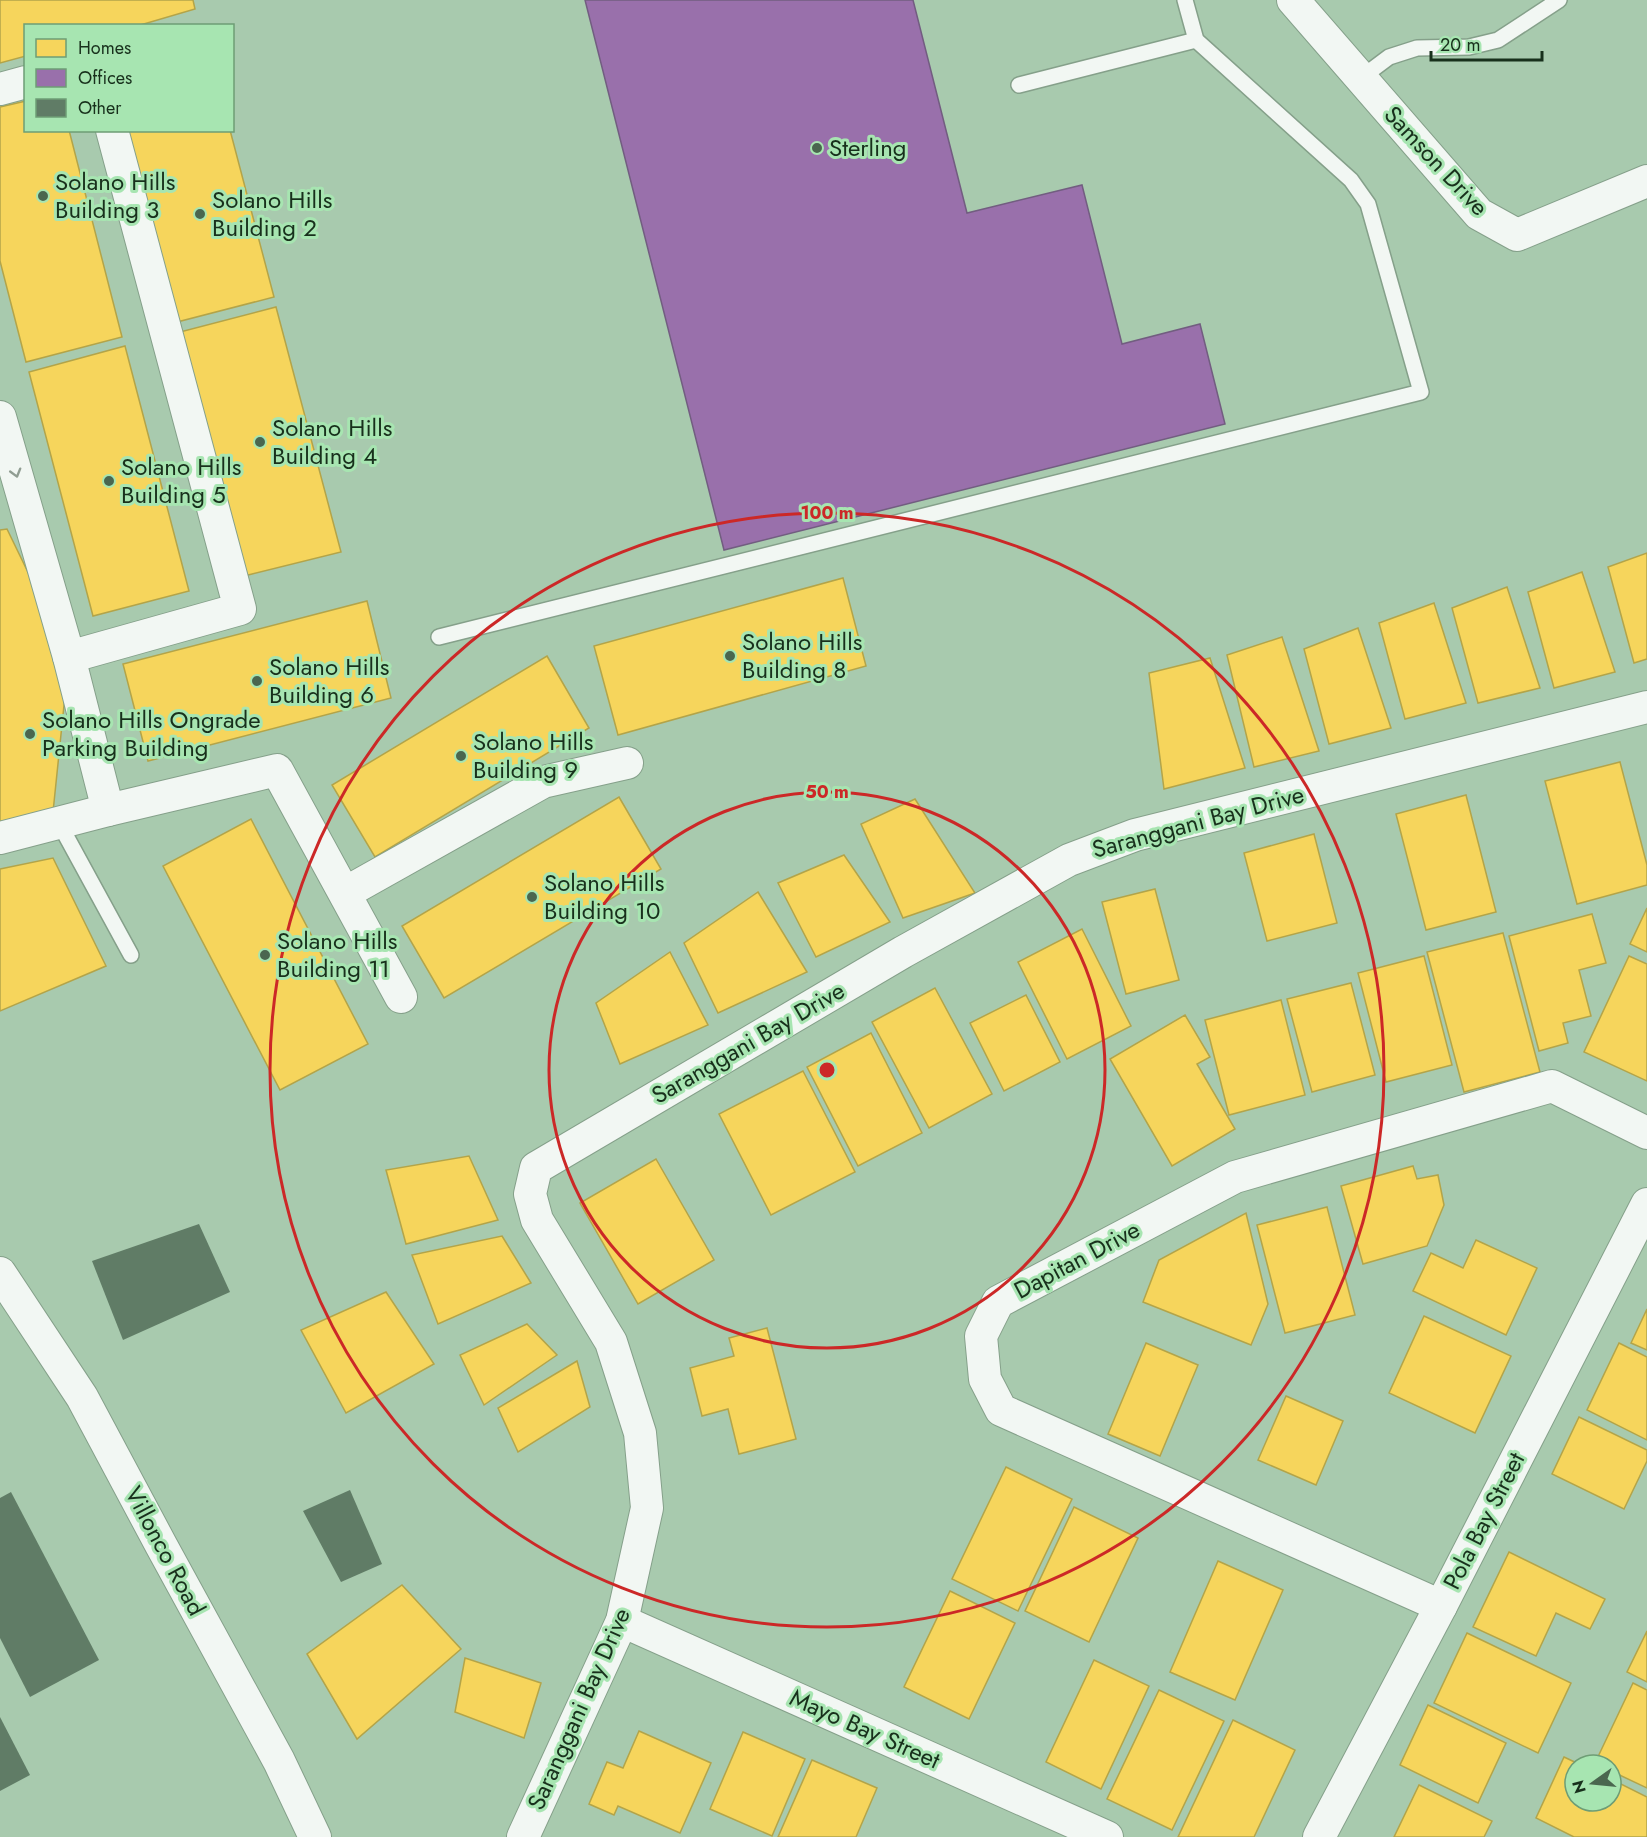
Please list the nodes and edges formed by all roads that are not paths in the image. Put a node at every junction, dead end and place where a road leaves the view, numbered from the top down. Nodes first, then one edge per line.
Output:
1 (1185, 0) edge
2 (1293, 0) edge
3 (1559, 0) edge
4 (1196, 40) junction
5 (1361, 78) junction
6 (24, 83) edge
7 (1019, 85) dead end
8 (0, 89) edge
9 (113, 132) edge
10 (1647, 181) edge
11 (0, 417) edge
12 (439, 637) dead end
13 (69, 657) junction
14 (1647, 707) edge
15 (627, 763) dead end
16 (108, 810) junction
17 (59, 823) junction
18 (0, 838) edge
19 (345, 893) junction
20 (131, 955) dead end
21 (401, 997) dead end
22 (1647, 1133) edge
23 (1647, 1204) edge
24 (0, 1273) edge
25 (1441, 1606) junction
26 (622, 1622) junction
27 (315, 1837) edge
28 (523, 1837) edge
29 (1107, 1837) edge
30 (1319, 1837) edge

1 - 4 lane
2 - 5 street, Samson Drive
3 - 5 lane
4 - 7 lane
4 - 12 lane
5 - 10 street, Samson Drive
6 - 8 street
9 - 13 street
11 -> 13 street
13 - 16 street
14 - 26 street, Saranggani Bay Drive
15 - 19 street
16 - 17 street
16 - 19 street
17 - 18 street
17 - 20 lane
19 - 21 street
22 - 25 street, Dapitan Drive
23 - 25 street, Pola Bay Street
24 - 27 street, Villonco Road
25 - 30 street, Pola Bay Street
26 - 28 street, Saranggani Bay Drive
26 - 29 street, Mayo Bay Street

